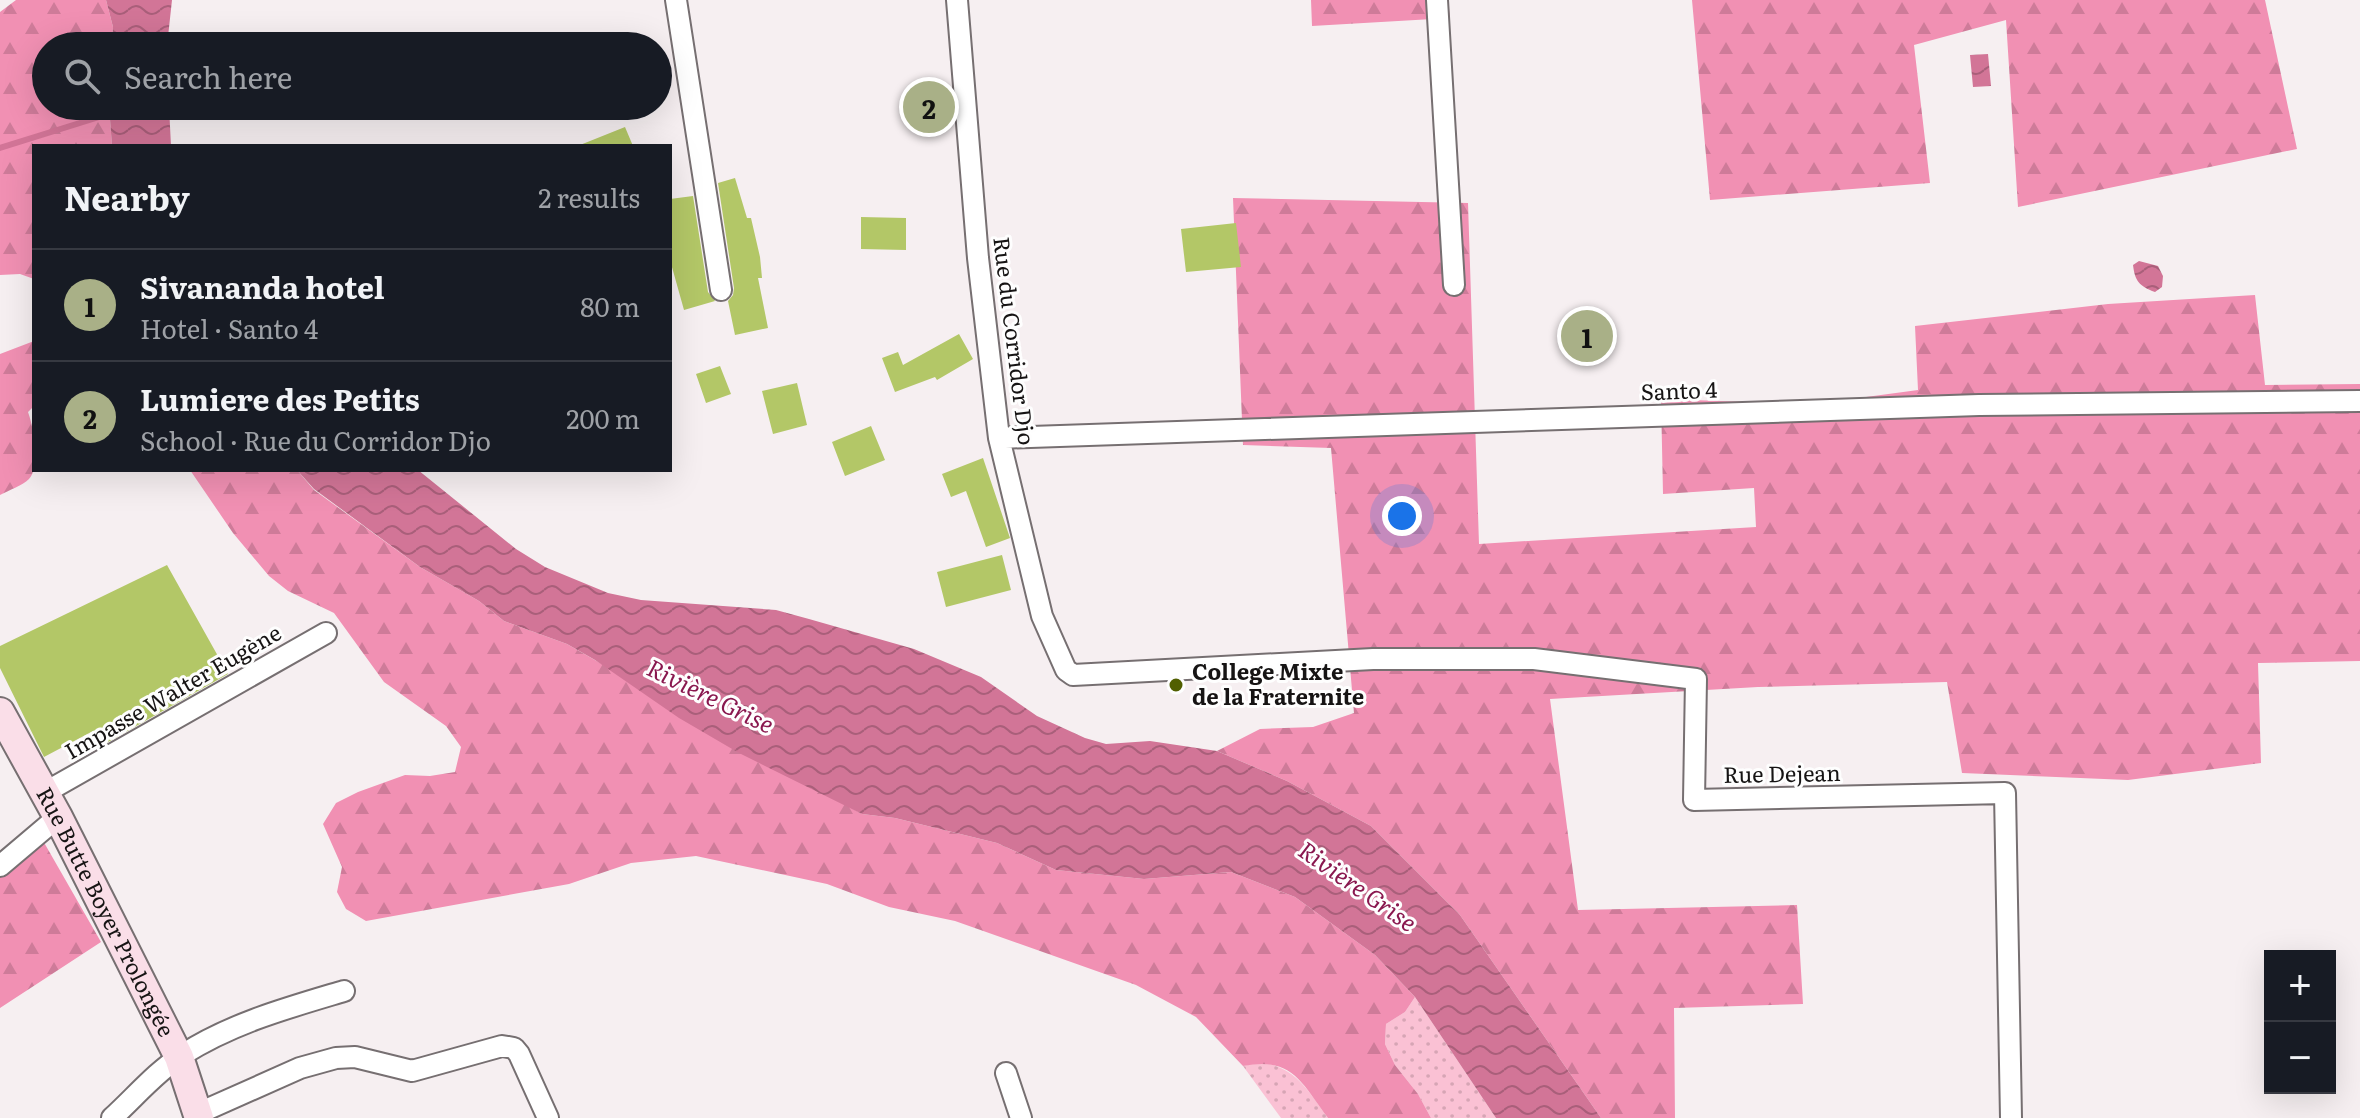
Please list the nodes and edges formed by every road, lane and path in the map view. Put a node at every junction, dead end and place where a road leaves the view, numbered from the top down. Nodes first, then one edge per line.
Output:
1 (676, 0) edge
2 (957, 0) edge
3 (1437, 0) edge
4 (1454, 285) dead end
5 (721, 290) dead end
6 (2360, 401) edge
7 (999, 438) junction
8 (326, 633) dead end
9 (1073, 675) joint
10 (0, 712) edge
11 (51, 805) junction
12 (0, 866) edge
13 (344, 991) dead end
14 (179, 1057) junction
15 (1006, 1073) dead end
16 (199, 1116) edge
17 (112, 1118) edge
18 (548, 1118) edge
19 (1021, 1118) edge
20 (2011, 1118) edge

1 - 5 street
2 - 7 street, Rue du Corridor Djo
3 - 4 street
6 - 7 street, Santo 4
7 - 9 street, Rue du Corridor Djo
8 - 11 street, Impasse Walter Eugène
9 - 20 street, Rue Dejean
10 - 11 street, Rue Butte Boyer Prolongée
11 - 12 street, Impasse Walter Eugène
11 - 14 street, Rue Butte Boyer Prolongée
13 - 14 street
14 - 16 street, Rue Butte Boyer Prolongée
14 - 17 street
15 - 19 street
16 - 18 street

